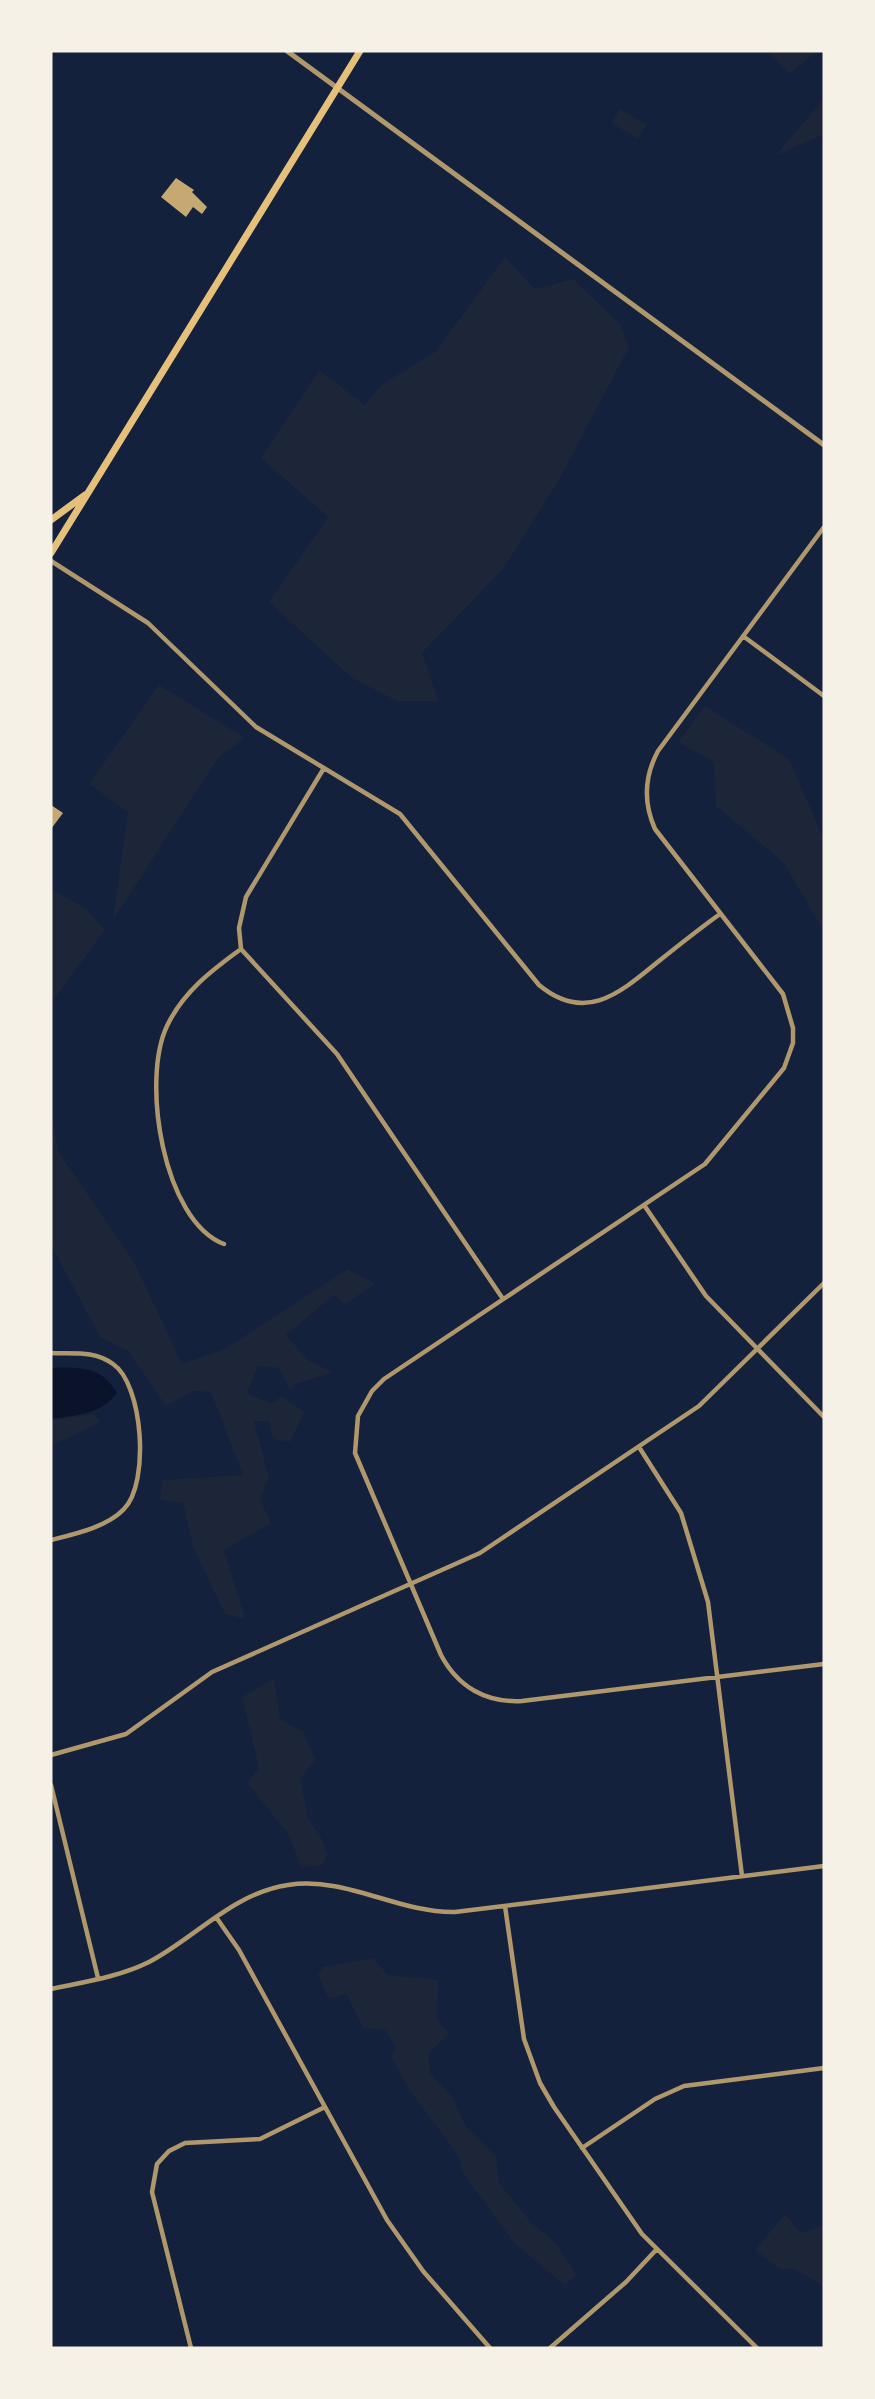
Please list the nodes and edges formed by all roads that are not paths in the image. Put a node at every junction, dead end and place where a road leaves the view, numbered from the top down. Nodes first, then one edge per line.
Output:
1 (287, 51) edge
2 (360, 51) edge
3 (337, 89) junction
4 (824, 445) edge
5 (88, 493) junction
6 (51, 520) edge
7 (824, 527) edge
8 (51, 553) edge
9 (51, 561) edge
10 (743, 636) junction
11 (824, 696) edge
12 (324, 768) junction
13 (720, 914) junction
14 (241, 949) junction
15 (644, 1205) junction
16 (224, 1244) dead end
17 (824, 1283) edge
18 (503, 1299) junction
19 (757, 1350) junction
20 (51, 1353) edge
21 (824, 1417) edge
22 (639, 1447) junction
23 (51, 1540) edge
24 (410, 1584) junction
25 (824, 1664) edge
26 (717, 1677) junction
27 (51, 1755) edge
28 (51, 1785) edge
29 (824, 1866) edge
30 (742, 1876) junction
31 (505, 1906) junction
32 (216, 1917) junction
33 (98, 1978) junction
34 (51, 1990) edge
35 (824, 2068) edge
36 (325, 2107) junction
37 (582, 2148) junction
38 (656, 2250) junction
39 (191, 2348) edge
40 (490, 2348) edge
41 (550, 2348) edge
42 (757, 2348) edge

1 - 3 street
2 - 3 main road
3 - 4 street
3 - 5 main road
5 - 6 main road
5 - 8 main road
7 - 10 street
9 - 12 street
10 - 11 street
10 - 13 street
12 - 13 street
12 - 14 street
13 - 15 street
14 - 16 street
14 - 18 street
15 - 18 street
15 - 19 street
17 - 19 street
18 - 24 street
19 - 21 street
19 - 22 street
20 - 23 street
22 - 24 street
22 - 26 street
24 - 26 street
24 - 27 street
25 - 26 street
26 - 30 street
28 - 33 street
29 - 30 street
30 - 31 street
31 - 32 street
31 - 37 street
32 - 33 street
32 - 36 street
33 - 34 street
35 - 37 street
36 - 39 street
36 - 40 street
37 - 38 street
38 - 41 street
38 - 42 street

